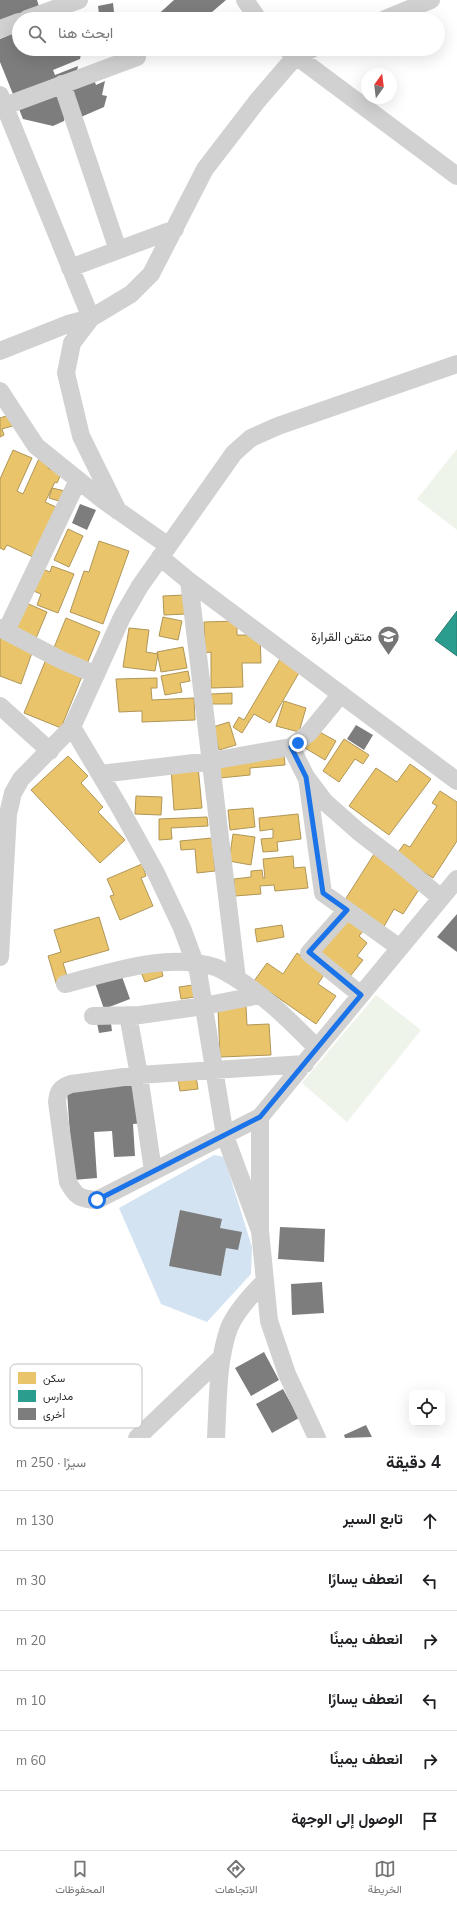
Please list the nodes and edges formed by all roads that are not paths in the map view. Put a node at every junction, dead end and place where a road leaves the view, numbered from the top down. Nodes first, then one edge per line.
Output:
1 (79, 0) edge
2 (245, 0) edge
3 (431, 0) edge
4 (46, 12) edge
5 (253, 12) edge
6 (402, 12) edge
7 (12, 25) edge
8 (0, 29) edge
9 (294, 56) edge
10 (304, 56) edge
11 (137, 57) dead end
12 (62, 84) junction
13 (2, 101) edge
14 (457, 176) edge
15 (175, 229) junction
16 (118, 250) junction
17 (70, 268) junction
18 (91, 318) junction
19 (0, 351) edge
20 (457, 364) edge
21 (0, 391) edge
22 (78, 480) junction
23 (118, 511) junction
24 (163, 551) junction
25 (189, 581) junction
26 (3, 629) edge
27 (96, 675) junction
28 (341, 694) junction
29 (0, 706) edge
30 (72, 727) junction
31 (291, 747) junction
32 (50, 751) junction
33 (211, 761) junction
34 (100, 774) junction
35 (306, 777) junction
36 (457, 781) edge
37 (457, 879) edge
38 (441, 898) junction
39 (347, 910) junction
40 (400, 948) junction
41 (0, 957) edge
42 (195, 963) junction
43 (237, 979) junction
44 (65, 984) dead end
45 (260, 995) junction
46 (361, 995) junction
47 (204, 1006) junction
48 (128, 1015) junction
49 (93, 1016) dead end
50 (318, 1048) junction
51 (305, 1064) junction
52 (214, 1069) junction
53 (139, 1075) junction
54 (260, 1117) junction
55 (225, 1136) junction
56 (153, 1171) junction
57 (260, 1231) junction
58 (264, 1282) junction
59 (222, 1357) junction
60 (137, 1438) edge
61 (216, 1438) edge
62 (317, 1438) edge

1 - 4 street
2 - 5 street
3 - 6 street
7 - 8 street
9 - 15 street
10 - 14 street
11 - 12 street
12 - 13 street
12 - 16 street
13 - 17 street
15 - 16 street
15 - 18 street
16 - 17 street
17 - 18 street
18 - 19 street
18 - 23 street
20 - 24 street
21 - 22 street
22 - 23 street
22 - 26 street
23 - 24 street
24 - 25 street
24 - 27 street
25 - 28 street
25 - 33 street
26 - 27 street
27 - 30 street
28 - 31 street
28 - 36 street
29 - 32 street
30 - 32 street
30 - 34 street
31 - 33 street
31 - 35 street
32 - 41 street
33 - 34 street
33 - 43 street
34 - 42 street
35 - 38 street
35 - 39 street
37 - 38 street
38 - 40 street
39 - 40 street
39 - 46 street
40 - 46 street
42 - 43 street
42 - 44 street
42 - 47 street
43 - 45 street
45 - 47 street
45 - 50 street
46 - 50 street
47 - 48 street
47 - 52 street
48 - 49 street
48 - 53 street
50 - 51 street
51 - 52 street
51 - 54 street
52 - 53 street
52 - 55 street
53 - 56 street
53 - 56 street
54 - 55 street
54 - 57 street
55 - 56 street
55 - 57 street
57 - 58 street
58 - 59 street
58 - 62 street
59 - 60 street
59 - 61 street

